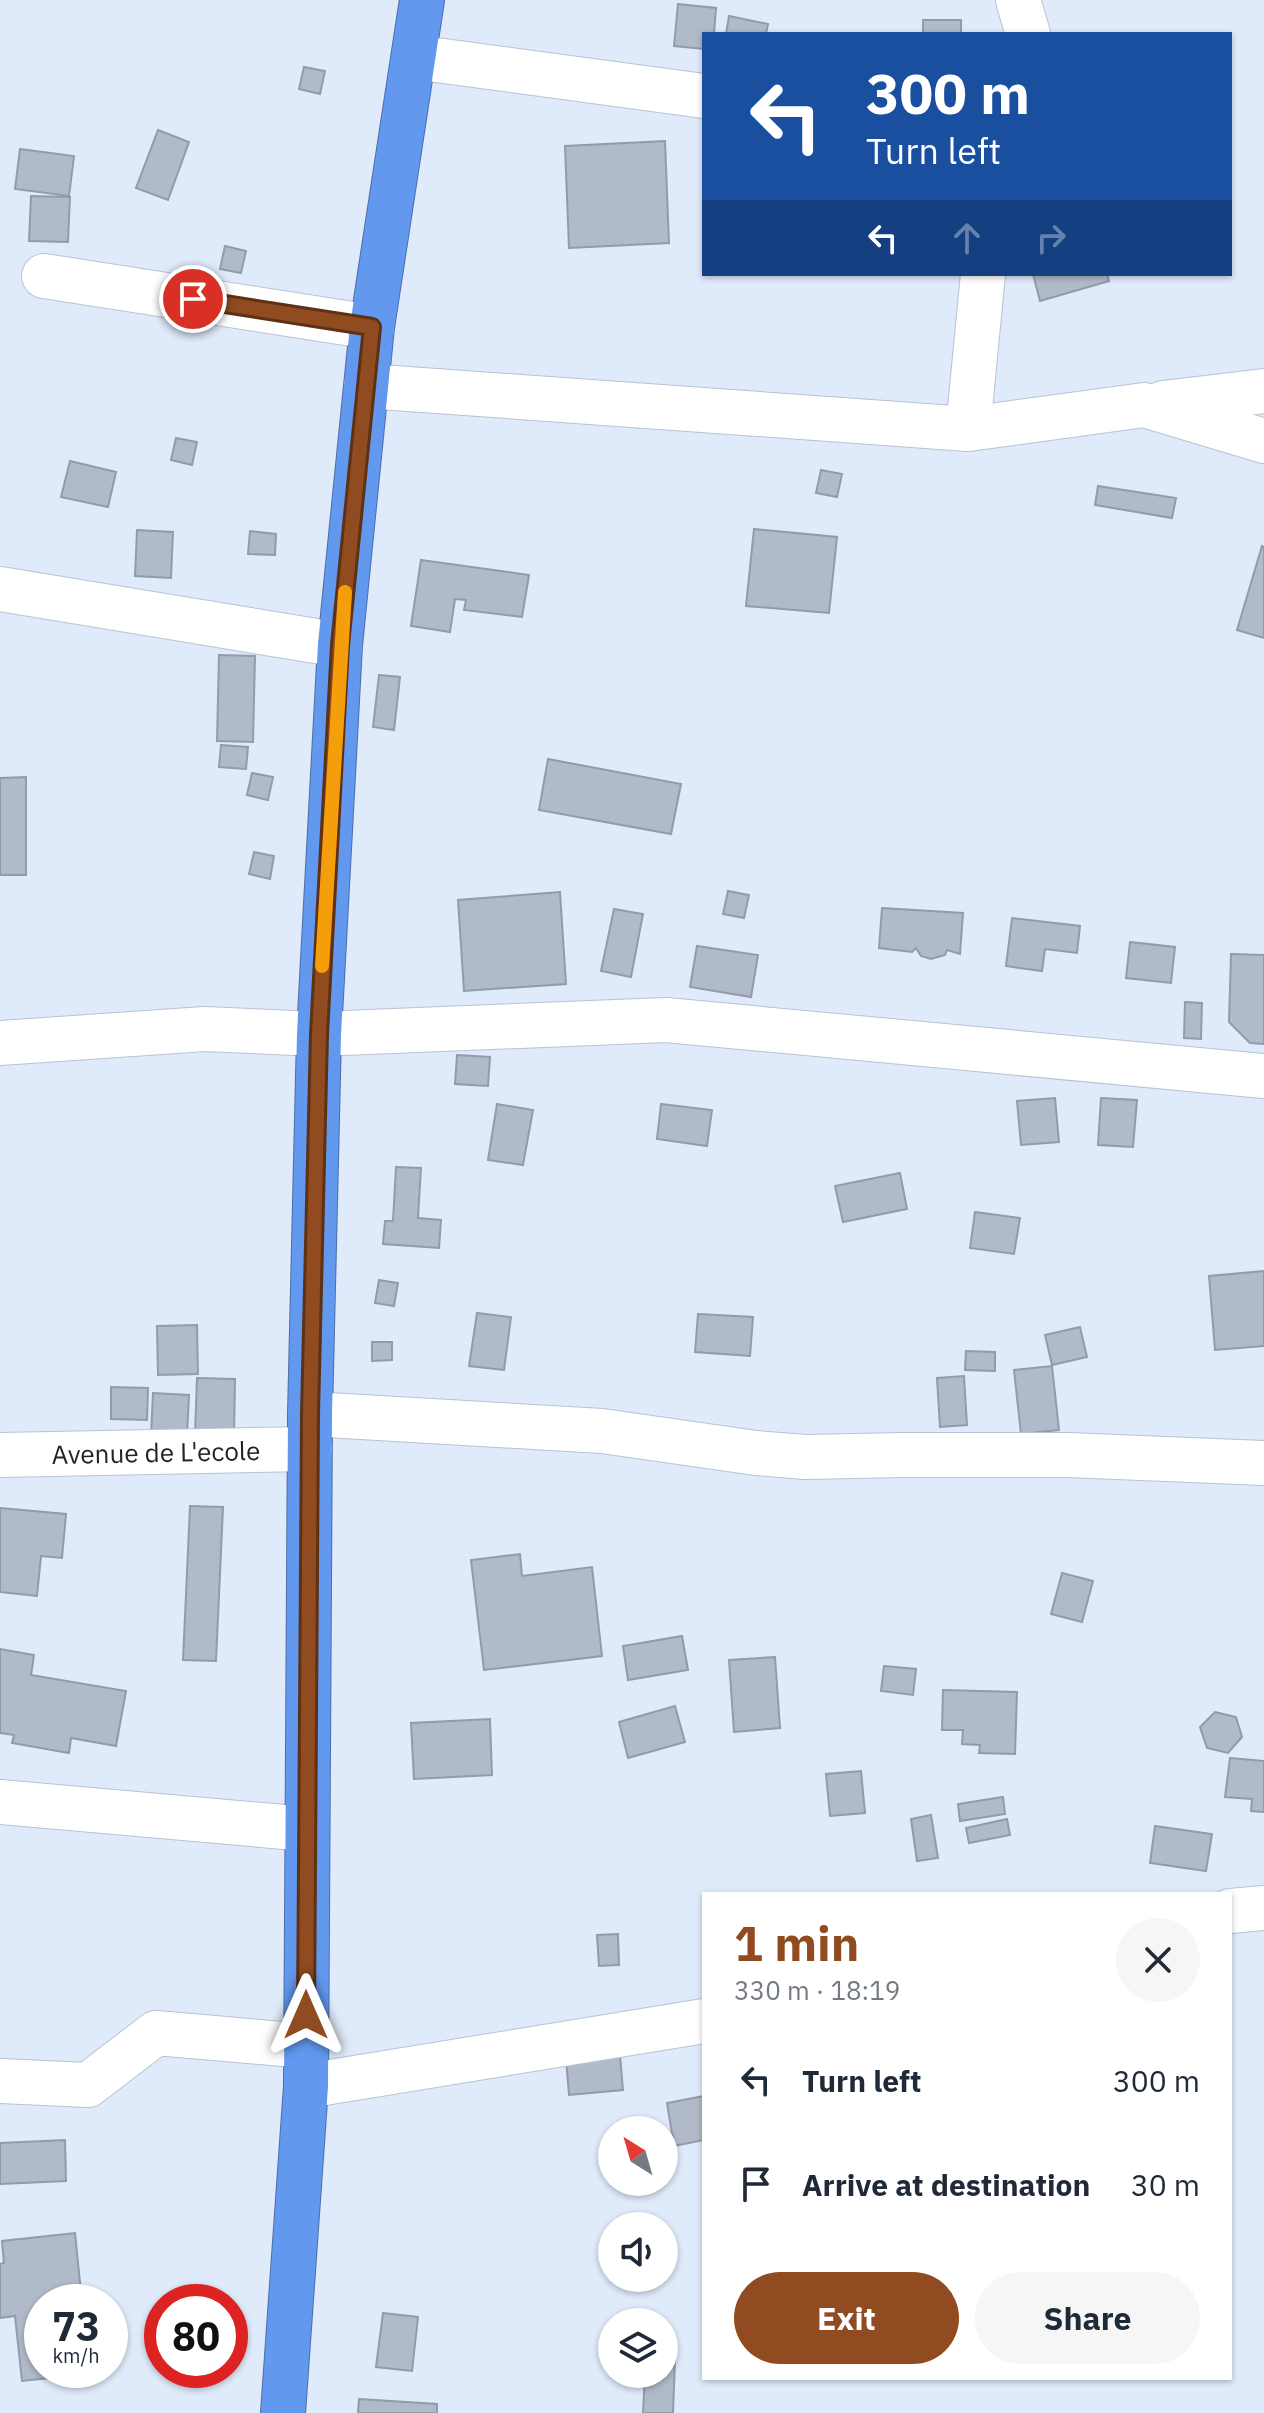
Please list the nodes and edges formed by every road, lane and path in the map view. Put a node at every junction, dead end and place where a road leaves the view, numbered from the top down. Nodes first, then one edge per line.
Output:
1 (422, 0) edge
2 (1018, 0) edge
3 (1027, 32) edge
4 (414, 57) junction
5 (702, 96) edge
6 (44, 276) dead end
7 (983, 276) edge
8 (372, 327) junction
9 (366, 386) junction
10 (1264, 391) edge
11 (1144, 405) junction
12 (968, 429) junction
13 (1264, 441) edge
14 (0, 589) edge
15 (340, 645) junction
16 (319, 1034) junction
17 (0, 1043) edge
18 (1264, 1076) edge
19 (310, 1431) junction
20 (0, 1455) edge
21 (1264, 1463) edge
22 (0, 1802) edge
23 (307, 1829) junction
24 (1264, 1908) edge
25 (1232, 1911) edge
26 (702, 2021) edge
27 (306, 2066) junction
28 (0, 2081) edge
29 (283, 2413) edge

1 - 4 highway
2 - 3 street
4 - 5 street
4 - 8 highway
6 - 8 street
7 - 12 street
8 - 9 highway
9 - 12 street
9 - 15 highway
10 - 11 street
11 - 12 street
11 - 13 street
14 - 15 street
15 - 16 highway
16 - 17 street
16 - 18 street
16 - 19 highway
19 - 20 street, Avenue de L'ecole
19 - 21 street, Avenue de L'ecole
19 - 23 highway
22 - 23 street
23 - 27 highway
24 - 25 street
26 - 27 street
27 - 28 street
27 - 29 highway

